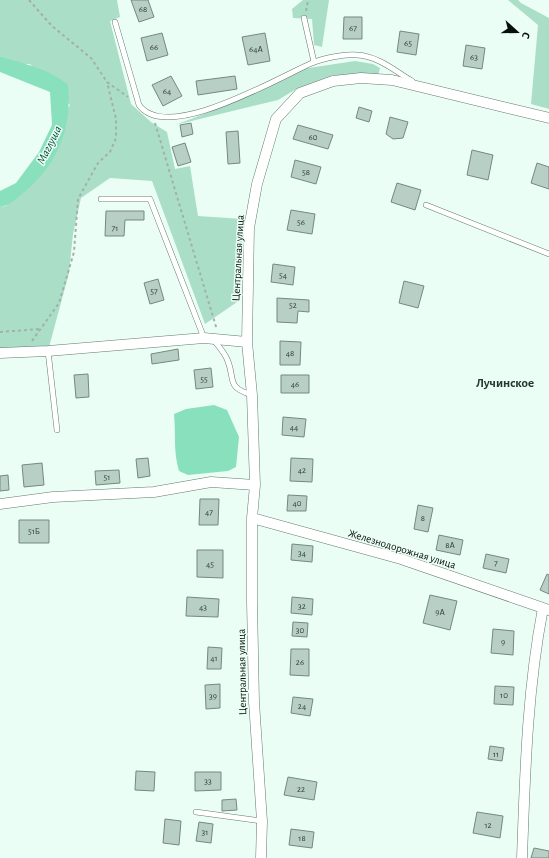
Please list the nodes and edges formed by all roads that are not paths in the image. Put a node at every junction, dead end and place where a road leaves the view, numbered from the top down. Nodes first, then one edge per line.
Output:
1 (304, 18) dead end
2 (116, 22) dead end
3 (314, 62) junction
4 (421, 87) junction
5 (549, 118) edge
6 (101, 199) dead end
7 (426, 205) dead end
8 (549, 254) edge
9 (204, 338) junction
10 (217, 340) junction
11 (247, 342) junction
12 (48, 352) junction
13 (0, 353) edge
14 (252, 395) junction
15 (57, 430) dead end
16 (255, 485) junction
17 (0, 504) edge
18 (252, 518) junction
19 (546, 609) edge
20 (196, 812) dead end
21 (262, 821) junction
22 (261, 858) edge
23 (522, 858) edge

1 - 3 lane
2 - 3 lane
3 - 4 lane
4 - 5 street
4 - 11 street, Центральная улица
6 - 9 lane
7 - 8 lane
9 - 10 street
9 - 12 street
10 - 11 street
10 - 14 lane
11 - 14 street, Центральная улица
12 - 13 street
12 - 15 lane
14 - 16 street, Центральная улица
16 - 17 street
16 - 18 street, Центральная улица
18 - 19 street, Железнодорожная улица
18 - 21 street, Центральная улица
19 - 23 street, Железнодорожная улица
20 - 21 lane
21 - 22 street, Центральная улица

